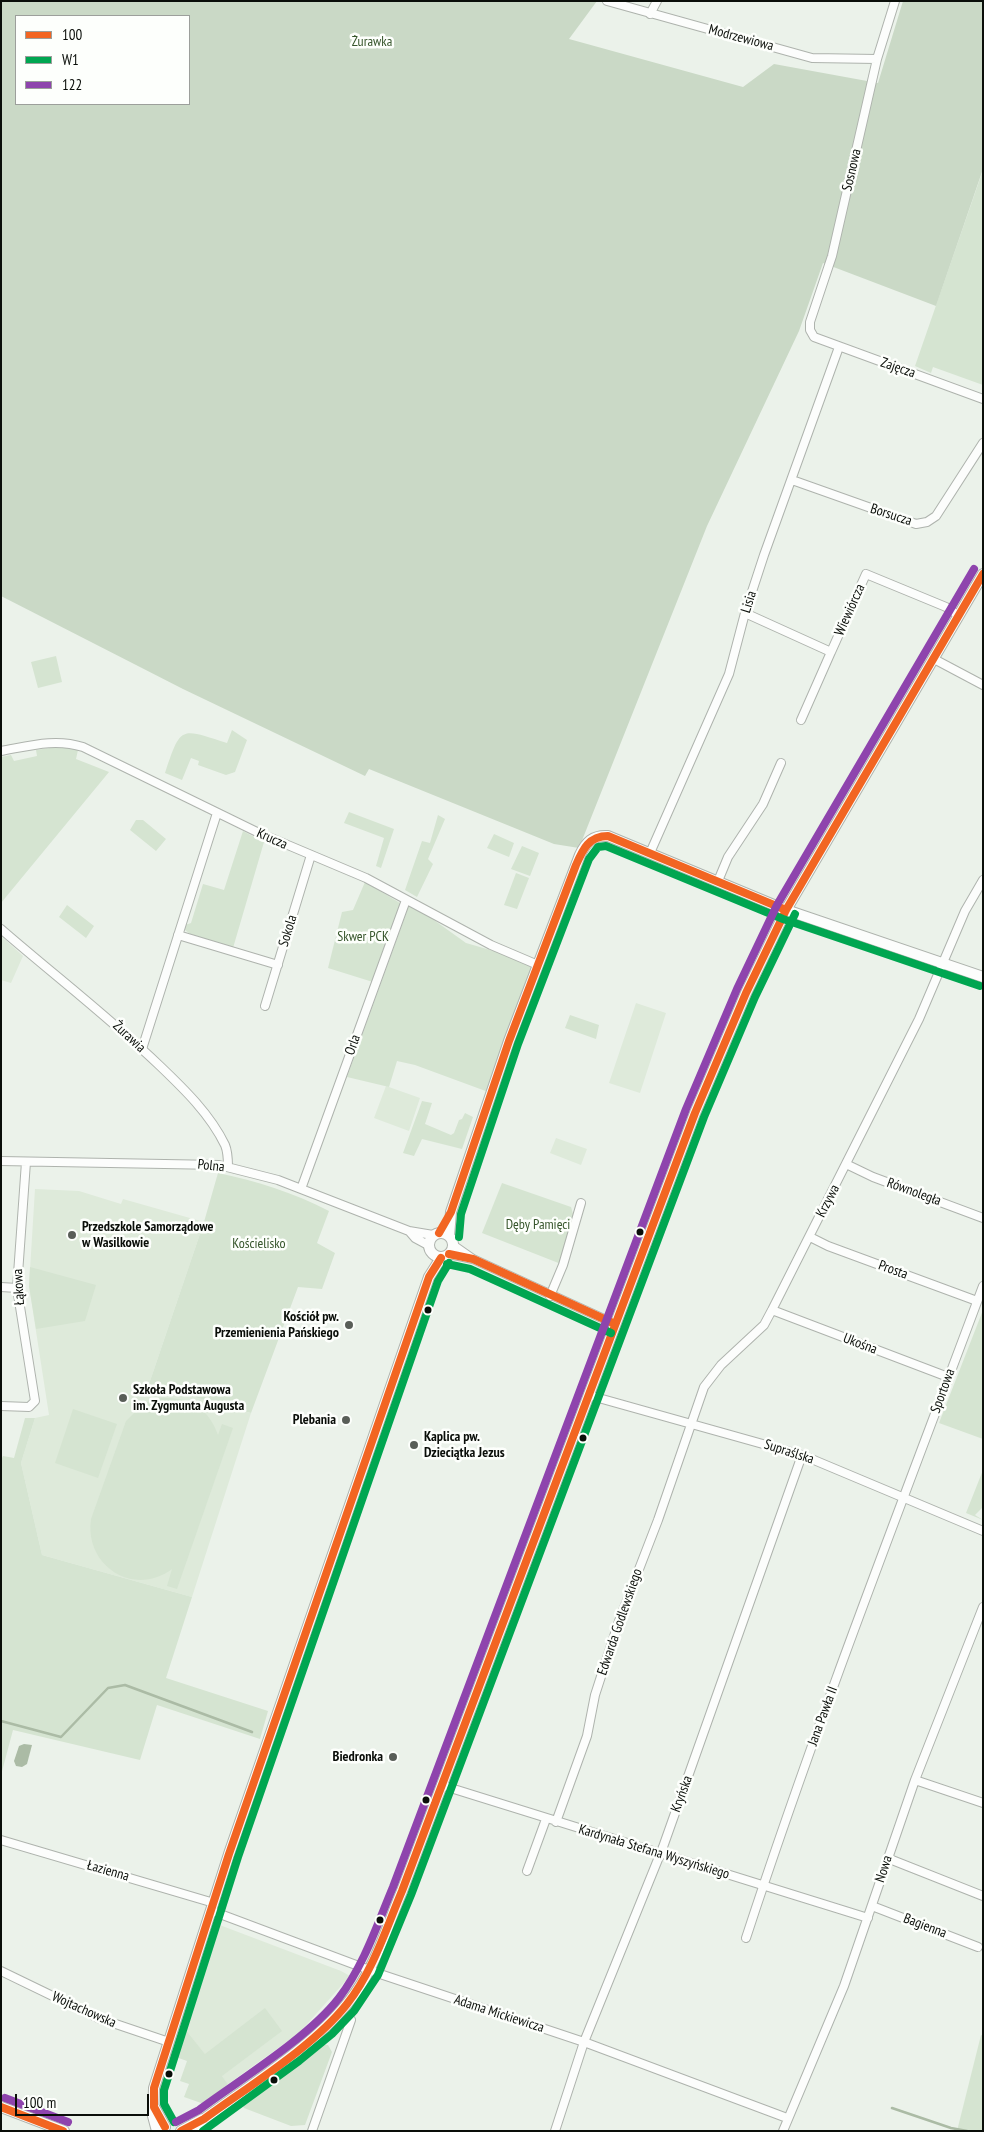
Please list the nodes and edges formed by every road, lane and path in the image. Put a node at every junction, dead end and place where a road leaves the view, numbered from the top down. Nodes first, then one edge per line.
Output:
1 (607, 1) edge
2 (657, 1) edge
3 (895, 1) edge
4 (650, 14) junction
5 (877, 59) junction
6 (814, 337) joint
7 (839, 347) junction
8 (983, 399) edge
9 (983, 443) edge
10 (792, 480) junction
11 (983, 574) edge
12 (745, 613) junction
13 (958, 615) junction
14 (831, 652) junction
15 (934, 659) junction
16 (983, 685) edge
17 (801, 720) dead end
18 (1, 751) edge
19 (781, 763) dead end
20 (217, 814) junction
21 (650, 853) junction
22 (311, 856) junction
23 (983, 880) edge
24 (718, 881) junction
25 (406, 900) junction
26 (786, 910) junction
27 (1, 929) edge
28 (178, 935) junction
29 (943, 963) junction
30 (278, 965) junction
31 (538, 965) junction
32 (983, 977) edge
33 (265, 1006) dead end
34 (142, 1049) junction
35 (1, 1161) edge
36 (26, 1162) junction
37 (846, 1164) junction
38 (228, 1167) junction
39 (301, 1189) junction
40 (581, 1202) dead end
41 (983, 1218) edge
42 (810, 1237) junction
43 (441, 1245) junction
44 (983, 1286) edge
45 (1, 1287) edge
46 (16, 1288) junction
47 (550, 1296) junction
48 (977, 1301) junction
49 (772, 1310) junction
50 (615, 1324) junction
51 (948, 1378) junction
52 (588, 1394) junction
53 (1, 1406) edge
54 (690, 1423) junction
55 (802, 1455) junction
56 (903, 1496) junction
57 (983, 1531) edge
58 (983, 1607) edge
59 (915, 1780) junction
60 (441, 1785) junction
61 (983, 1803) edge
62 (546, 1819) junction
63 (556, 1822) junction
64 (1, 1840) edge
65 (660, 1854) junction
66 (887, 1858) junction
67 (527, 1871) dead end
68 (763, 1884) junction
69 (983, 1896) edge
70 (872, 1906) junction
71 (213, 1907) junction
72 (868, 1918) junction
73 (746, 1938) dead end
74 (978, 1947) dead end
75 (369, 1970) junction
76 (1, 1971) edge
77 (351, 2020) dead end
78 (169, 2042) junction
79 (584, 2042) junction
80 (1, 2107) edge
81 (787, 2118) junction
82 (204, 2119) junction
83 (160, 2130) edge
84 (64, 2131) edge
85 (180, 2131) edge
86 (193, 2131) edge
87 (312, 2131) edge
88 (556, 2131) edge
89 (783, 2131) edge

1 - 4 street, Modrzewiowa
2 - 4 street
3 - 5 street, Sosnowa
4 - 5 street, Modrzewiowa
5 - 6 street, Sosnowa
6 - 7 street, Zajęcza
7 - 8 street, Zajęcza
7 - 10 street, Lisia
9 - 10 street, Borsucza
10 - 12 street, Lisia
11 - 13 main road
12 - 14 street, Wiewiórcza
12 - 21 street, Lisia
13 - 14 street, Wiewiórcza
13 - 15 main road
14 - 17 street
15 - 16 street
15 - 26 main road
18 - 20 street, Krucza
19 - 24 street
20 - 22 street, Krucza
20 - 28 street
21 - 24 main road
21 - 31 main road
22 - 25 street, Krucza
22 - 30 street, Sokola
23 - 29 street, Krzywa
24 - 26 main road
25 - 31 street, Krucza
25 - 39 street, Orla
26 - 29 main road
26 - 50 main road
27 - 34 street, Żurawia
28 - 30 street
28 - 34 street
29 - 32 main road
29 - 37 street, Krzywa
30 - 33 street, Sokola
31 - 43 main road
34 - 38 street, Żurawia
35 - 36 street, Polna
36 - 38 street, Polna
36 - 46 street, Łąkowa
37 - 41 street, Równoległa
37 - 42 street, Krzywa
38 - 39 street, Polna
39 - 43 street, Polna
40 - 47 street
42 - 48 street, Prosta
42 - 49 street, Krzywa
43 - 47 street, Polna
43 - 71 main road
44 - 48 street, Sportowa
45 - 46 street
46 - 53 street, Łąkowa
47 - 50 street, Polna
48 - 51 street, Sportowa
49 - 51 street, Ukośna
49 - 54 street, Krzywa
50 - 52 main road
51 - 56 street, Sportowa
52 - 54 street, Supraślska
52 - 60 main road
54 - 55 street, Supraślska
54 - 63 street, Edwarda Godlewskiego
55 - 56 street, Supraślska
55 - 65 street, Kryńska
56 - 57 street, Supraślska
56 - 68 street, Jana Pawła II
58 - 59 street, Nowa
59 - 61 street
59 - 66 street, Nowa
60 - 62 street, Kardynała Stefana Wyszyńskiego
60 - 75 main road
62 - 63 street, Kardynała Stefana Wyszyńskiego
62 - 67 street
63 - 65 street, Kardynała Stefana Wyszyńskiego
64 - 71 street, Łazienna
65 - 68 street, Kardynała Stefana Wyszyńskiego
65 - 79 street, Kryńska
66 - 69 street
66 - 70 street, Nowa
68 - 72 street, Kardynała Stefana Wyszyńskiego
68 - 73 street, Jana Pawła II
70 - 72 street, Nowa
70 - 74 street, Bagienna
71 - 75 street, Adama Mickiewicza
71 - 78 main road
72 - 81 street, Nowa
75 - 79 street, Adama Mickiewicza
75 - 82 main road
76 - 78 street, Wojtachowska
77 - 87 street
78 - 83 main road
79 - 81 street, Adama Mickiewicza
79 - 88 street, Kryńska
80 - 84 main road
81 - 89 street, Nowa
82 - 85 main road
82 - 86 main road
83 - 85 main road

